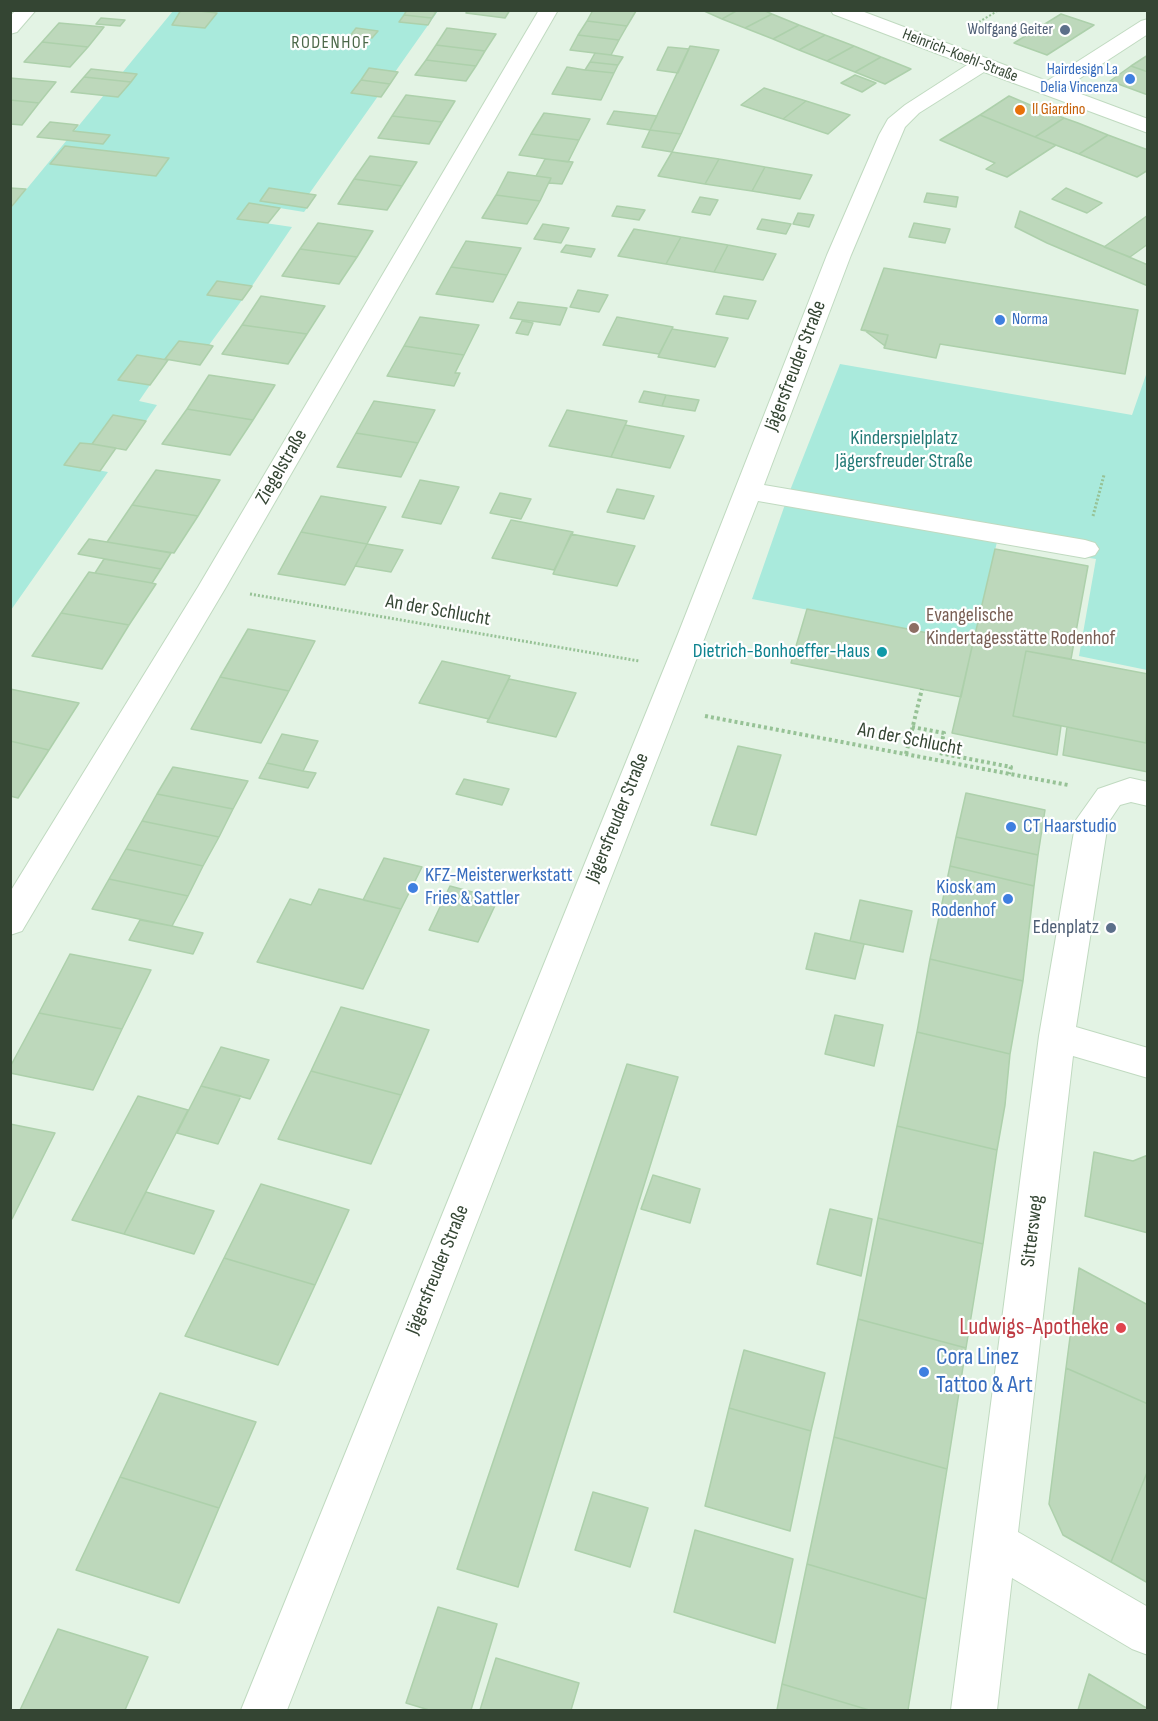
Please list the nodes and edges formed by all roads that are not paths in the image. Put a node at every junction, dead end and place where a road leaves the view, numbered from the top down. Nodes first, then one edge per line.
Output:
1 (27, 10) edge
2 (549, 10) edge
3 (840, 10) edge
4 (1148, 25) edge
5 (10, 28) edge
6 (981, 65) junction
7 (1048, 90) junction
8 (1148, 127) edge
9 (747, 491) junction
10 (1085, 549) road end
11 (1148, 794) edge
12 (10, 922) edge
13 (1057, 1036) junction
14 (1148, 1063) edge
15 (996, 1544) junction
16 (1148, 1633) edge
17 (264, 1710) edge
18 (974, 1710) edge

1 - 5 street
2 - 12 street, Ziegelstraße
3 - 6 street, Heinrich-Koehl-Straße
4 - 7 street
6 - 7 street, Heinrich-Koehl-Straße
6 - 9 street, Jägersfreuder Straße
7 - 8 street, Heinrich-Koehl-Straße
9 - 10 street
9 - 17 street, Jägersfreuder Straße
11 - 13 street, Sittersweg
13 - 14 street
13 - 15 street, Sittersweg
15 - 16 street
15 - 18 street, Sittersweg

